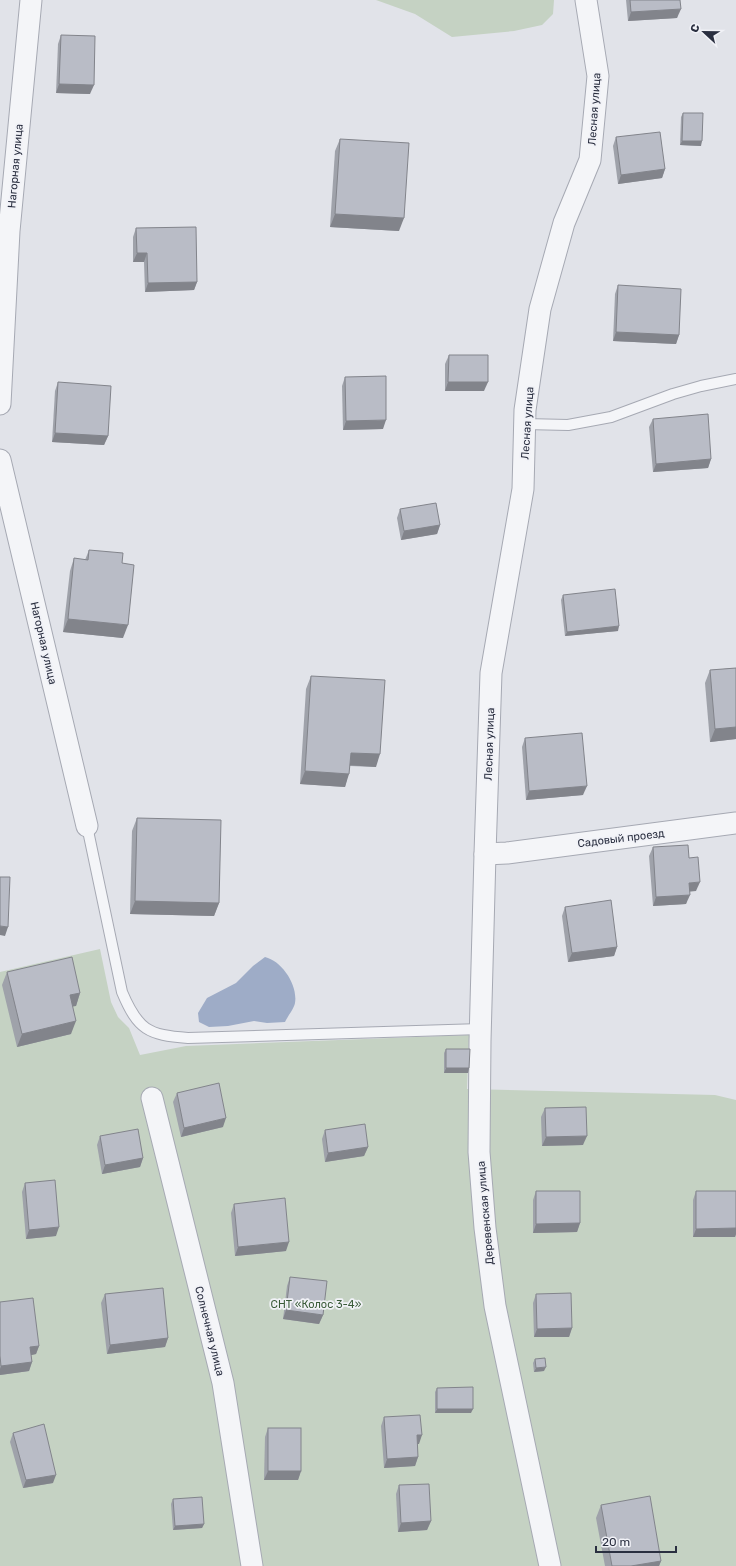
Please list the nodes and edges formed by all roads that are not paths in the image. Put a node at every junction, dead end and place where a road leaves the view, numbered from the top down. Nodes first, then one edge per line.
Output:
1 (30, 0) edge
2 (586, 0) edge
3 (736, 379) edge
4 (0, 404) edge
5 (525, 424) junction
6 (0, 460) edge
7 (736, 823) edge
8 (87, 826) joint
9 (485, 854) junction
10 (481, 1029) junction
11 (152, 1098) dead end
12 (252, 1566) edge
13 (550, 1566) edge

1 - 4 street, Нагорная улица
2 - 5 street, Лесная улица
3 - 5 lane
5 - 9 street, Лесная улица
6 - 8 street, Нагорная улица
7 - 9 street, Садовый проезд
8 - 10 lane
9 - 10 street, Деревенская улица
10 - 13 street, Деревенская улица
11 - 12 street, Солнечная улица

